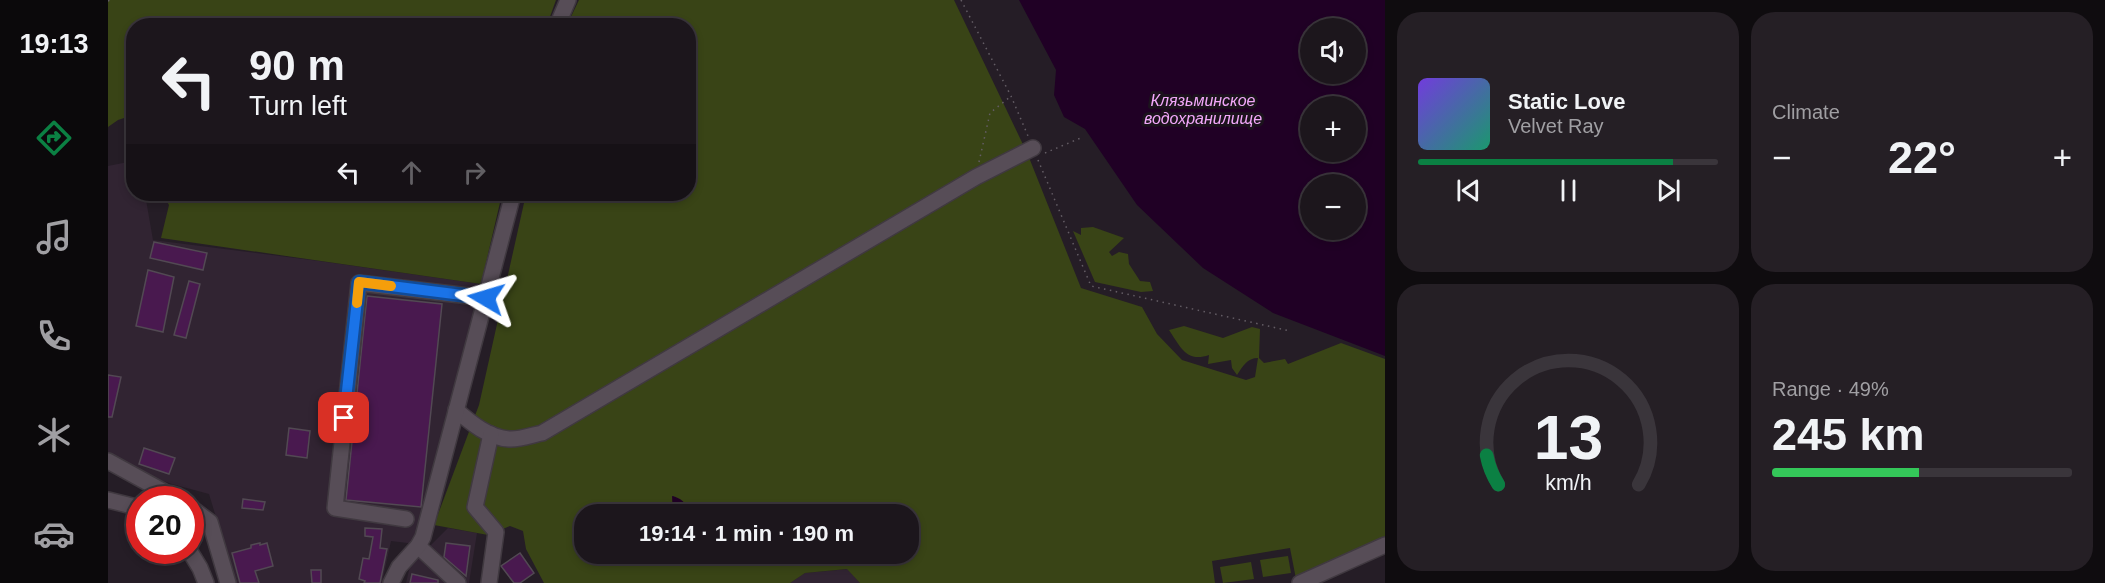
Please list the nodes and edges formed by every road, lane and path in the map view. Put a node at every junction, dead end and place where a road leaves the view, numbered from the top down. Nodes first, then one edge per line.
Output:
1 (568, 0) edge
2 (961, 0) edge
3 (560, 18) edge
4 (1011, 96) junction
5 (1083, 137) dead end
6 (1039, 150) junction
7 (976, 177) junction
8 (511, 201) edge
9 (486, 298) junction
10 (1290, 331) dead end
11 (456, 410) junction
12 (491, 434) junction
13 (108, 462) edge
14 (153, 486) edge
15 (108, 500) edge
16 (126, 504) edge
17 (204, 518) edge
18 (406, 519) dead end
19 (1385, 544) edge
20 (418, 546) junction
21 (198, 564) edge
22 (206, 583) edge
23 (228, 583) edge
24 (392, 583) edge
25 (458, 583) edge
26 (489, 583) edge
27 (1300, 583) edge

1 - 3 street
2 - 4 path
4 - 6 path
4 - 7 path
5 - 6 path
6 - 7 street
6 - 10 path
7 - 12 street
8 - 9 street
9 - 11 street
9 - 18 street
11 - 12 street
11 - 20 street
12 - 26 street
13 - 14 street
15 - 16 street
17 - 23 street
19 - 27 street
20 - 24 street
20 - 25 street
21 - 22 street

